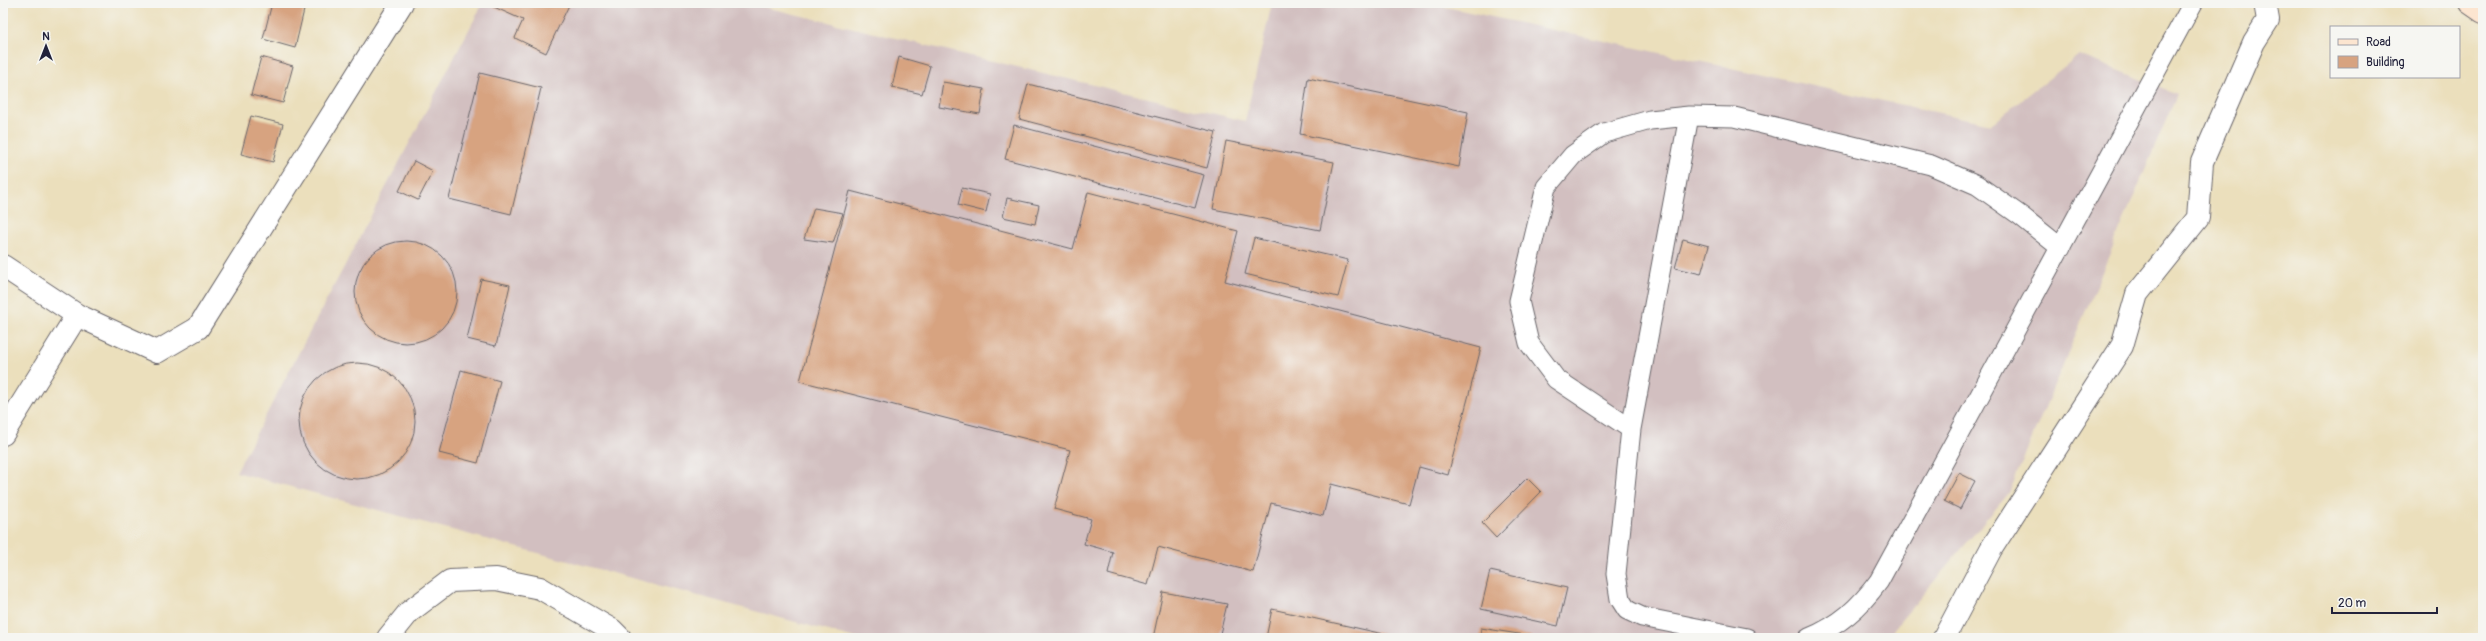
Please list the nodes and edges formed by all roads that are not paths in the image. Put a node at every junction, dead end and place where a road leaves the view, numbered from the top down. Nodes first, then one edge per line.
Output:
1 (402, 3) edge
2 (2193, 3) edge
3 (2264, 3) edge
4 (2470, 3) edge
5 (2483, 12) edge
6 (1689, 116) junction
7 (2061, 248) junction
8 (3, 266) edge
9 (77, 315) junction
10 (1631, 430) junction
11 (3, 434) edge
12 (388, 638) edge
13 (620, 638) edge
14 (1747, 638) edge
15 (1809, 638) edge
16 (1944, 638) edge

1 - 9 street
2 - 7 lane
3 - 16 street
4 - 5 street
6 - 7 lane
6 - 10 lane
6 - 10 lane
7 - 15 lane
8 - 9 street
9 - 11 street
10 - 14 lane
12 - 13 street

